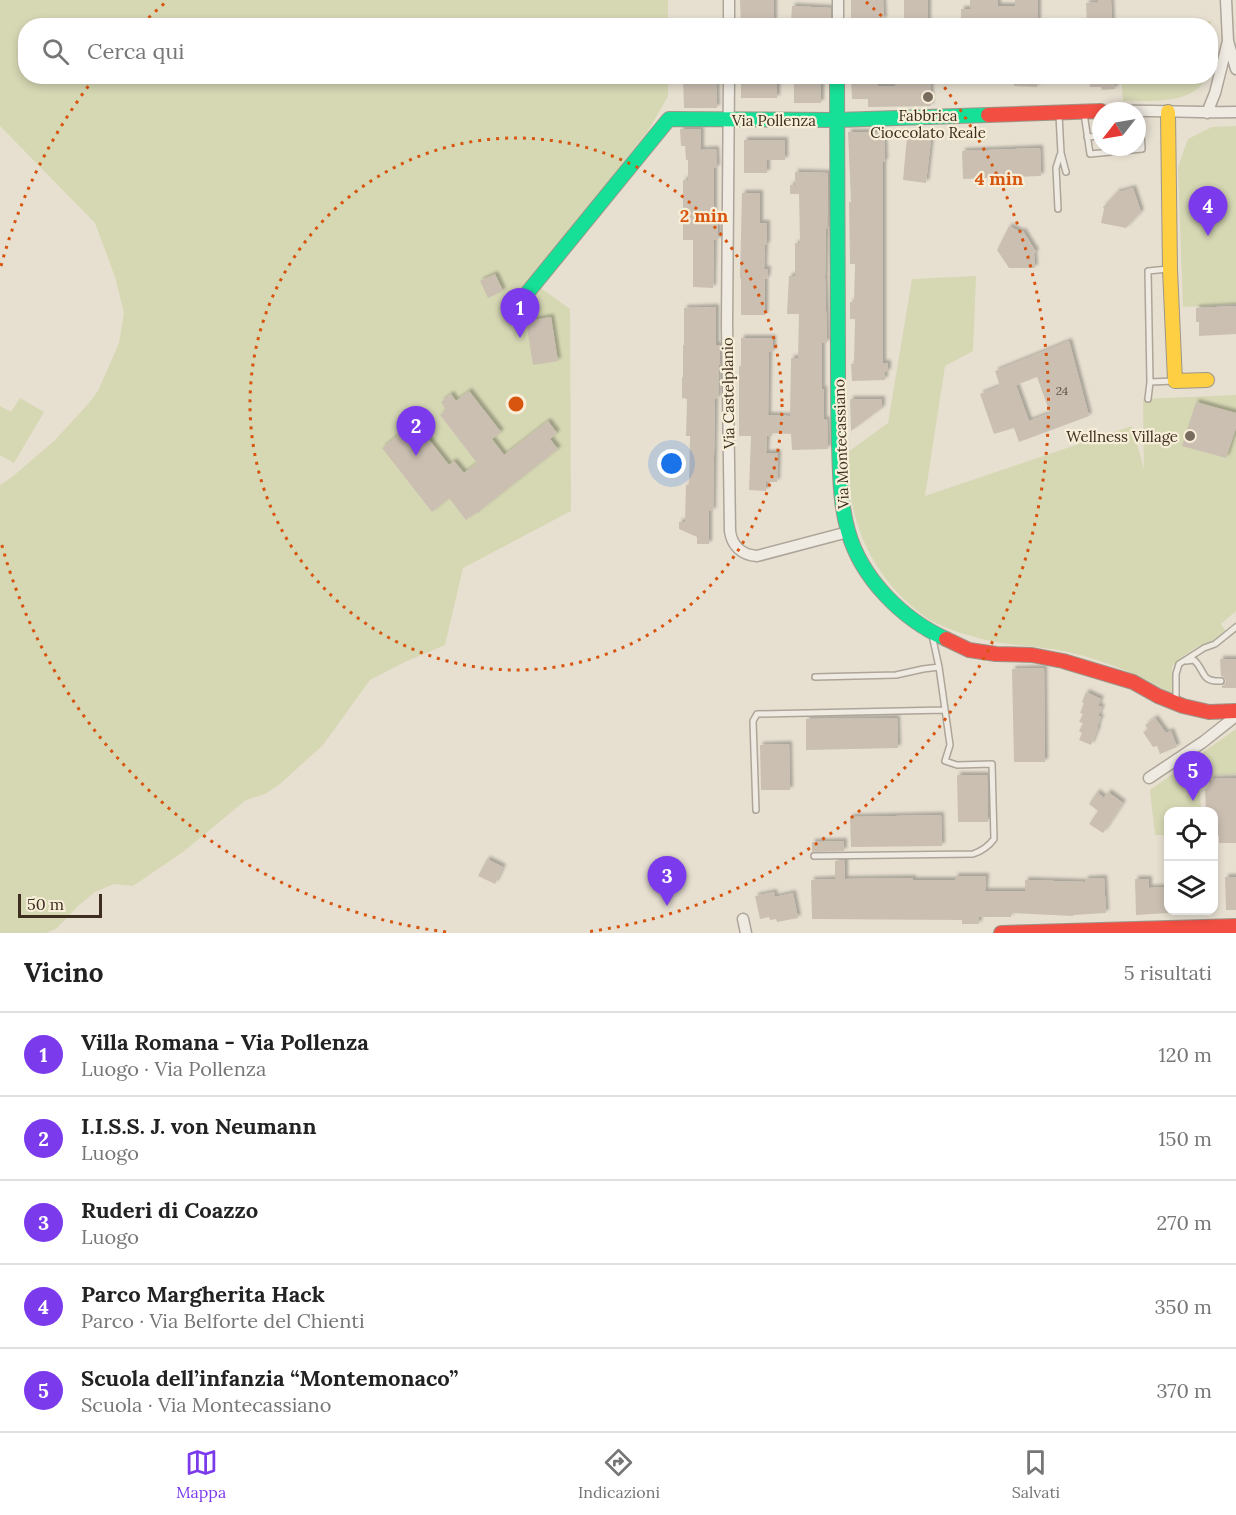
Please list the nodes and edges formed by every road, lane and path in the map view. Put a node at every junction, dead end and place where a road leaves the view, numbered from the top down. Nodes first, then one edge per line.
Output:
1 (729, 0) edge
2 (838, 0) edge
3 (1226, 0) edge
4 (729, 18) edge
5 (838, 18) edge
6 (1228, 41) junction
7 (1236, 69) edge
8 (1218, 81) edge
9 (729, 84) edge
10 (837, 84) edge
11 (1217, 84) edge
12 (1146, 111) edge
13 (1083, 112) junction
14 (1092, 112) edge
15 (1168, 112) junction
16 (1236, 112) edge
17 (1059, 113) junction
18 (1207, 113) junction
19 (728, 120) junction
20 (837, 120) junction
21 (1092, 137) edge
22 (1087, 138) junction
23 (1061, 153) junction
24 (1092, 154) edge
25 (1066, 172) dead end
26 (1058, 209) dead end
27 (1170, 269) junction
28 (528, 292) dead end
29 (1207, 380) dead end
30 (1175, 381) junction
31 (1150, 382) junction
32 (1148, 399) dead end
33 (848, 532) junction
34 (1236, 627) edge
35 (932, 633) junction
36 (1184, 661) junction
37 (939, 667) junction
38 (815, 677) dead end
39 (1221, 681) dead end
40 (1176, 703) junction
41 (945, 710) junction
42 (1236, 711) edge
43 (1236, 716) edge
44 (1149, 778) dead end
45 (756, 810) dead end
46 (814, 856) dead end
47 (743, 919) dead end
48 (1236, 926) edge
49 (1117, 931) edge
50 (746, 933) edge
51 (1001, 933) edge

1 - 4 street
2 - 5 street
3 - 6 street
6 - 7 street
6 - 8 street
9 - 19 street
10 - 20 street, Via Montecassiano
11 - 18 street
12 - 15 street
13 - 14 street, Via Pollenza
13 - 17 street, Via Pollenza
13 - 22 lane
15 - 18 street
15 - 27 street
16 - 18 street
17 - 20 street, Via Pollenza
17 - 23 lane
19 - 20 street, Via Pollenza
19 - 28 street, Via Pollenza
19 - 33 street, Via Castelplanio
20 - 33 street, Via Montecassiano
21 - 22 lane
22 - 24 lane
23 - 25 lane
23 - 26 lane
27 - 30 street
27 - 31 lane
29 - 30 street
30 - 31 lane
31 - 32 lane
33 - 35 street, Via Montecassiano
34 - 36 lane
35 - 37 lane
35 - 40 street, Via Montecassiano
36 - 39 lane
36 - 40 lane
37 - 38 lane
37 - 41 lane
40 - 42 street, Via Montecassiano
41 - 45 lane
41 - 46 lane
43 - 44 street
47 - 50 street
48 - 49 street
49 - 51 street

